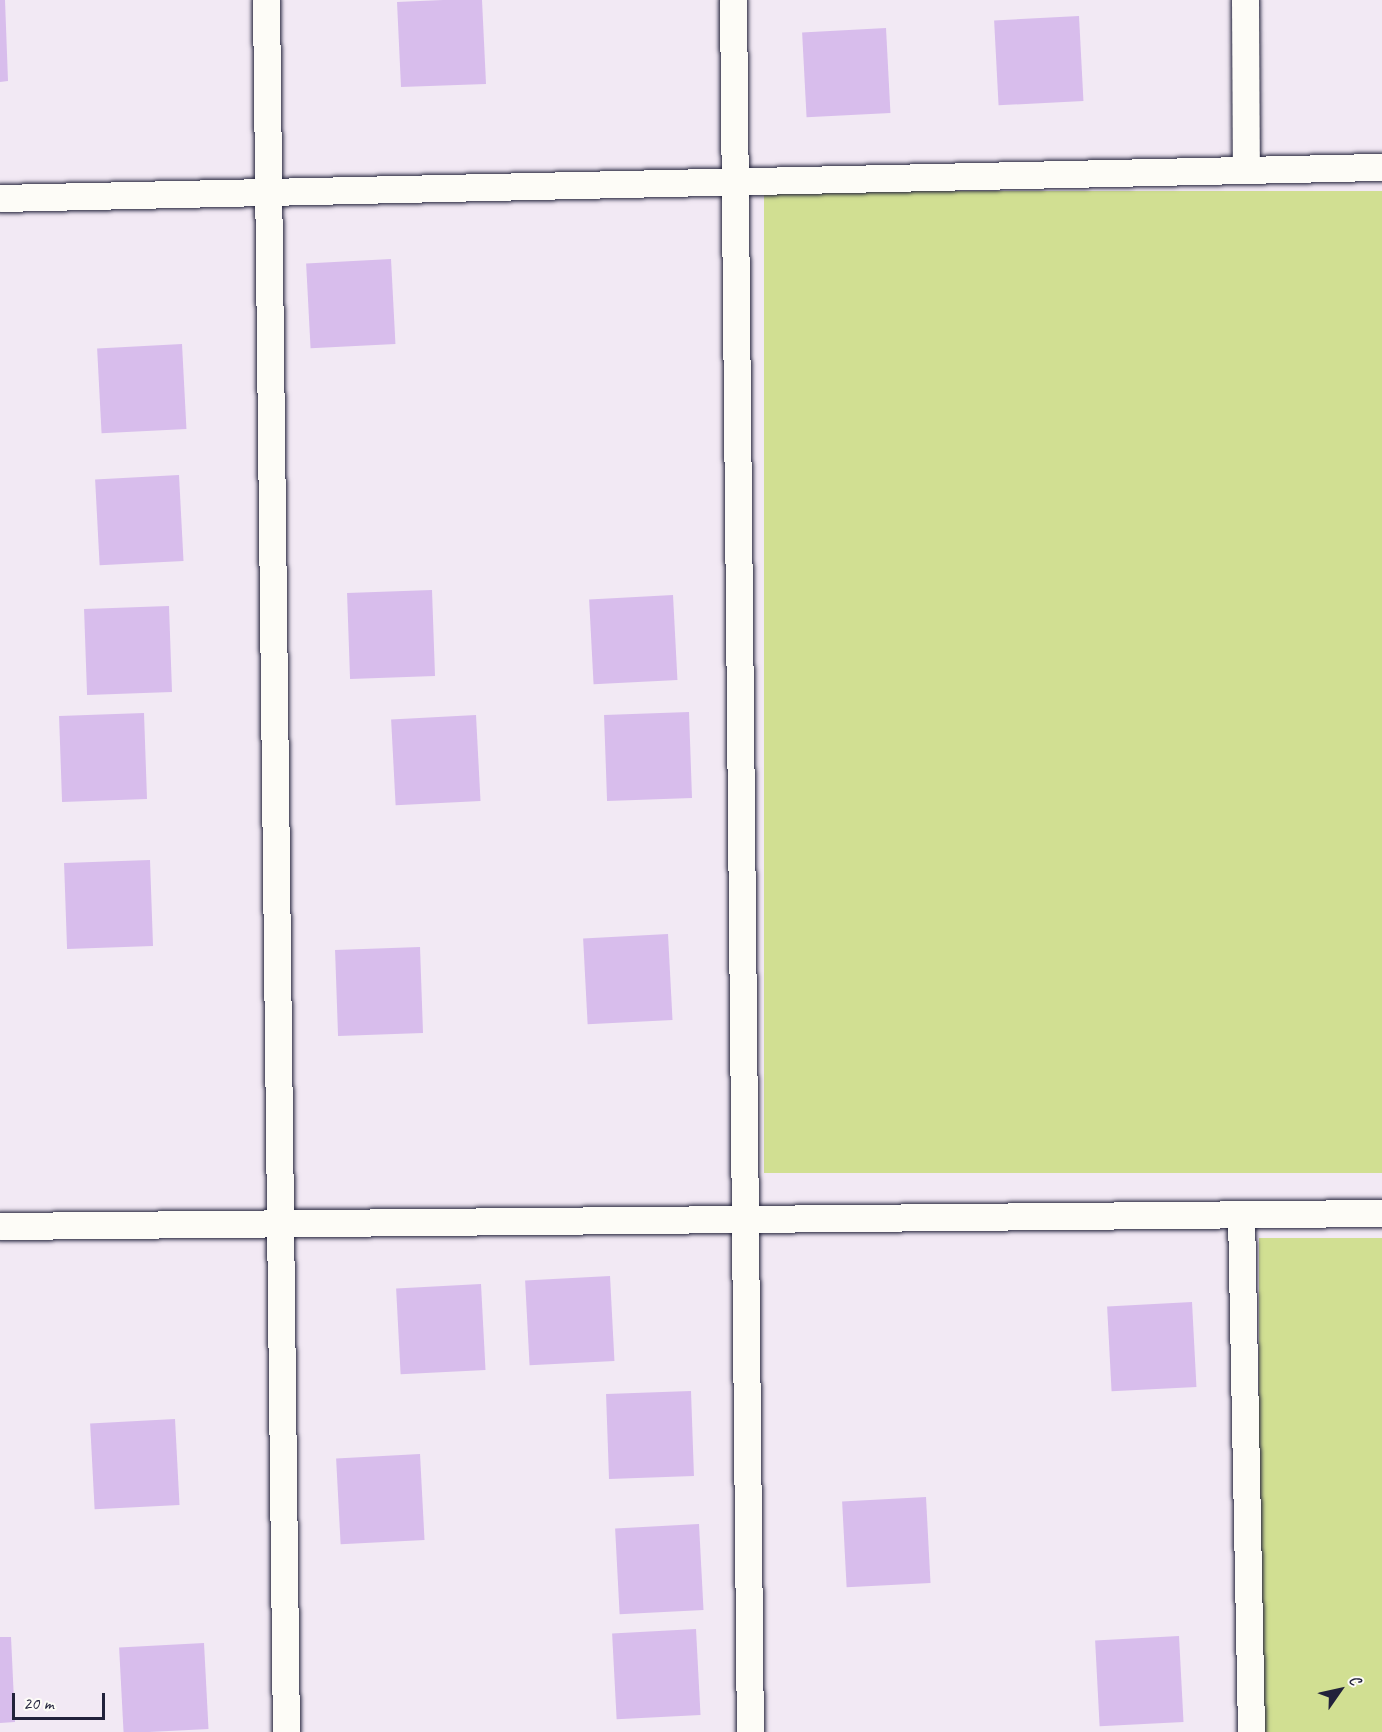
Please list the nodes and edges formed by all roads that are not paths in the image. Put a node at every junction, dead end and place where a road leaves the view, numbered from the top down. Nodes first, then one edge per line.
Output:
1 (266, 0) edge
2 (733, 0) edge
3 (1245, 0) edge
4 (1382, 167) edge
5 (1246, 170) junction
6 (735, 181) junction
7 (268, 192) junction
8 (0, 198) edge
9 (1382, 1213) edge
10 (1242, 1214) junction
11 (745, 1219) junction
12 (280, 1223) junction
13 (0, 1226) edge
14 (286, 1732) edge
15 (750, 1732) edge
16 (1251, 1732) edge

1 - 7 street
2 - 6 street
3 - 5 street
4 - 5 street
5 - 6 street
6 - 7 street
6 - 11 street
7 - 8 street
7 - 12 street
9 - 10 street
10 - 11 street
10 - 16 street
11 - 12 street
11 - 15 street
12 - 13 street
12 - 14 street

